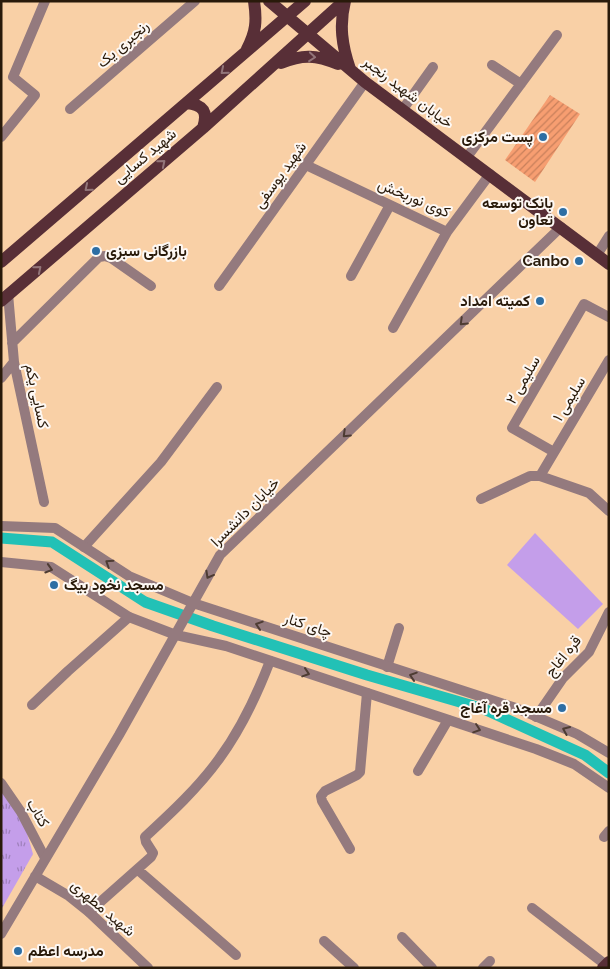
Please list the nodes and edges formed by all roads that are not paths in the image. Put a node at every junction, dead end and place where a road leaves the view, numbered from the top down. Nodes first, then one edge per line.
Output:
1 (45, 1) edge
2 (195, 1) edge
3 (254, 1) edge
4 (269, 1) edge
5 (305, 1) edge
6 (345, 1) edge
7 (288, 17) junction
8 (308, 34) junction
9 (557, 35) dead end
10 (246, 53) junction
11 (274, 65) junction
12 (492, 65) dead end
13 (433, 67) dead end
14 (350, 69) junction
15 (365, 82) junction
16 (520, 84) junction
17 (187, 103) junction
18 (70, 109) dead end
19 (403, 109) junction
20 (203, 128) junction
21 (1, 137) edge
22 (467, 157) junction
23 (306, 165) junction
24 (490, 174) junction
25 (390, 205) junction
26 (561, 227) junction
27 (447, 232) junction
28 (609, 236) edge
29 (597, 255) junction
30 (1, 262) edge
31 (609, 264) edge
32 (351, 276) dead end
33 (152, 286) dead end
34 (218, 286) dead end
35 (4, 298) edge
36 (609, 317) edge
37 (393, 328) dead end
38 (12, 343) junction
39 (609, 360) edge
40 (14, 362) junction
41 (1, 378) edge
42 (217, 387) dead end
43 (554, 452) junction
44 (540, 476) junction
45 (481, 500) dead end
46 (44, 502) dead end
47 (609, 511) edge
48 (1, 526) edge
49 (84, 547) junction
50 (1, 562) edge
51 (193, 603) junction
52 (609, 612) edge
53 (129, 616) junction
54 (399, 628) dead end
55 (176, 635) junction
56 (270, 661) junction
57 (387, 667) junction
58 (367, 692) junction
59 (32, 705) dead end
60 (536, 717) junction
61 (448, 720) junction
62 (609, 753) edge
63 (418, 771) dead end
64 (1, 783) edge
65 (609, 788) edge
66 (350, 849) dead end
67 (46, 858) junction
68 (138, 870) junction
69 (35, 876) junction
70 (532, 908) dead end
71 (89, 912) junction
72 (1, 934) edge
73 (402, 937) dead end
74 (324, 941) dead end
75 (236, 955) dead end
76 (606, 965) edge
77 (148, 968) edge
78 (354, 968) edge
79 (432, 968) edge

1 - 21 street
2 - 18 street, رنجبری یک
3 - 10 main road
4 - 7 main road, خیابان شهید رنجبر
5 - 7 main road, شهید کسایی
6 - 8 main road, شهید کسایی
6 - 14 main road
7 - 8 main road, خیابان شهید رنجبر
7 - 10 main road, شهید کسایی
8 - 11 main road, شهید کسایی
8 - 14 main road, خیابان شهید رنجبر
9 - 16 street
10 -> 17 main road, شهید کسایی
11 -> 14 main road
11 - 20 main road, شهید کسایی
12 - 16 street
13 - 19 street
14 - 15 main road, خیابان شهید رنجبر
15 - 19 main road, خیابان شهید رنجبر
15 - 23 street, شهید یوسفی
16 - 22 street
17 - 20 main road
17 -> 30 main road, شهید کسایی
19 - 22 main road, خیابان شهید رنجبر
35 -> 20 main road, شهید کسایی
22 - 24 main road, خیابان شهید رنجبر
23 - 25 street, کوی نوربخش
23 - 34 street, شهید یوسفی
24 - 26 main road, خیابان شهید رنجبر
24 - 27 street, کوی نوربخش
25 - 27 street, کوی نوربخش
25 - 32 street
26 - 29 main road, خیابان شهید رنجبر
26 -> 51 street, خیابان دانشسرا
27 - 37 street
28 - 29 street
29 - 31 main road, خیابان شهید رنجبر
33 - 38 street
35 - 38 street, کسایی یکم
36 - 43 street, سلیمی ۲
38 - 40 street, کسایی یکم
39 - 43 street, سلیمی ۱
40 - 41 street
40 - 46 street, کسایی یکم
42 - 49 street
43 - 44 street, سلیمی ۱
44 - 45 street
44 - 47 street
48 - 49 street, چای کنار
51 -> 49 street, چای کنار
50 -> 53 street
51 - 55 street, خیابان دانشسرا
57 -> 51 street, چای کنار
52 - 60 street, قره اغاج
53 - 55 street
53 - 59 street
54 - 57 street
55 - 56 street
55 - 67 street, خیابان دانشسرا
56 -> 58 street
56 - 68 street
60 -> 57 street, چای کنار
58 - 61 street
58 - 66 street
62 -> 60 street, چای کنار
61 - 63 street
61 -> 65 street
64 - 67 street, کتاب
67 - 69 street, خیابان دانشسرا
68 - 71 street
68 - 75 street
69 - 71 street, شهید مطهری
69 - 72 street, خیابان دانشسرا
70 - 76 street
71 - 77 street, شهید مطهری
73 - 79 street
74 - 78 street

